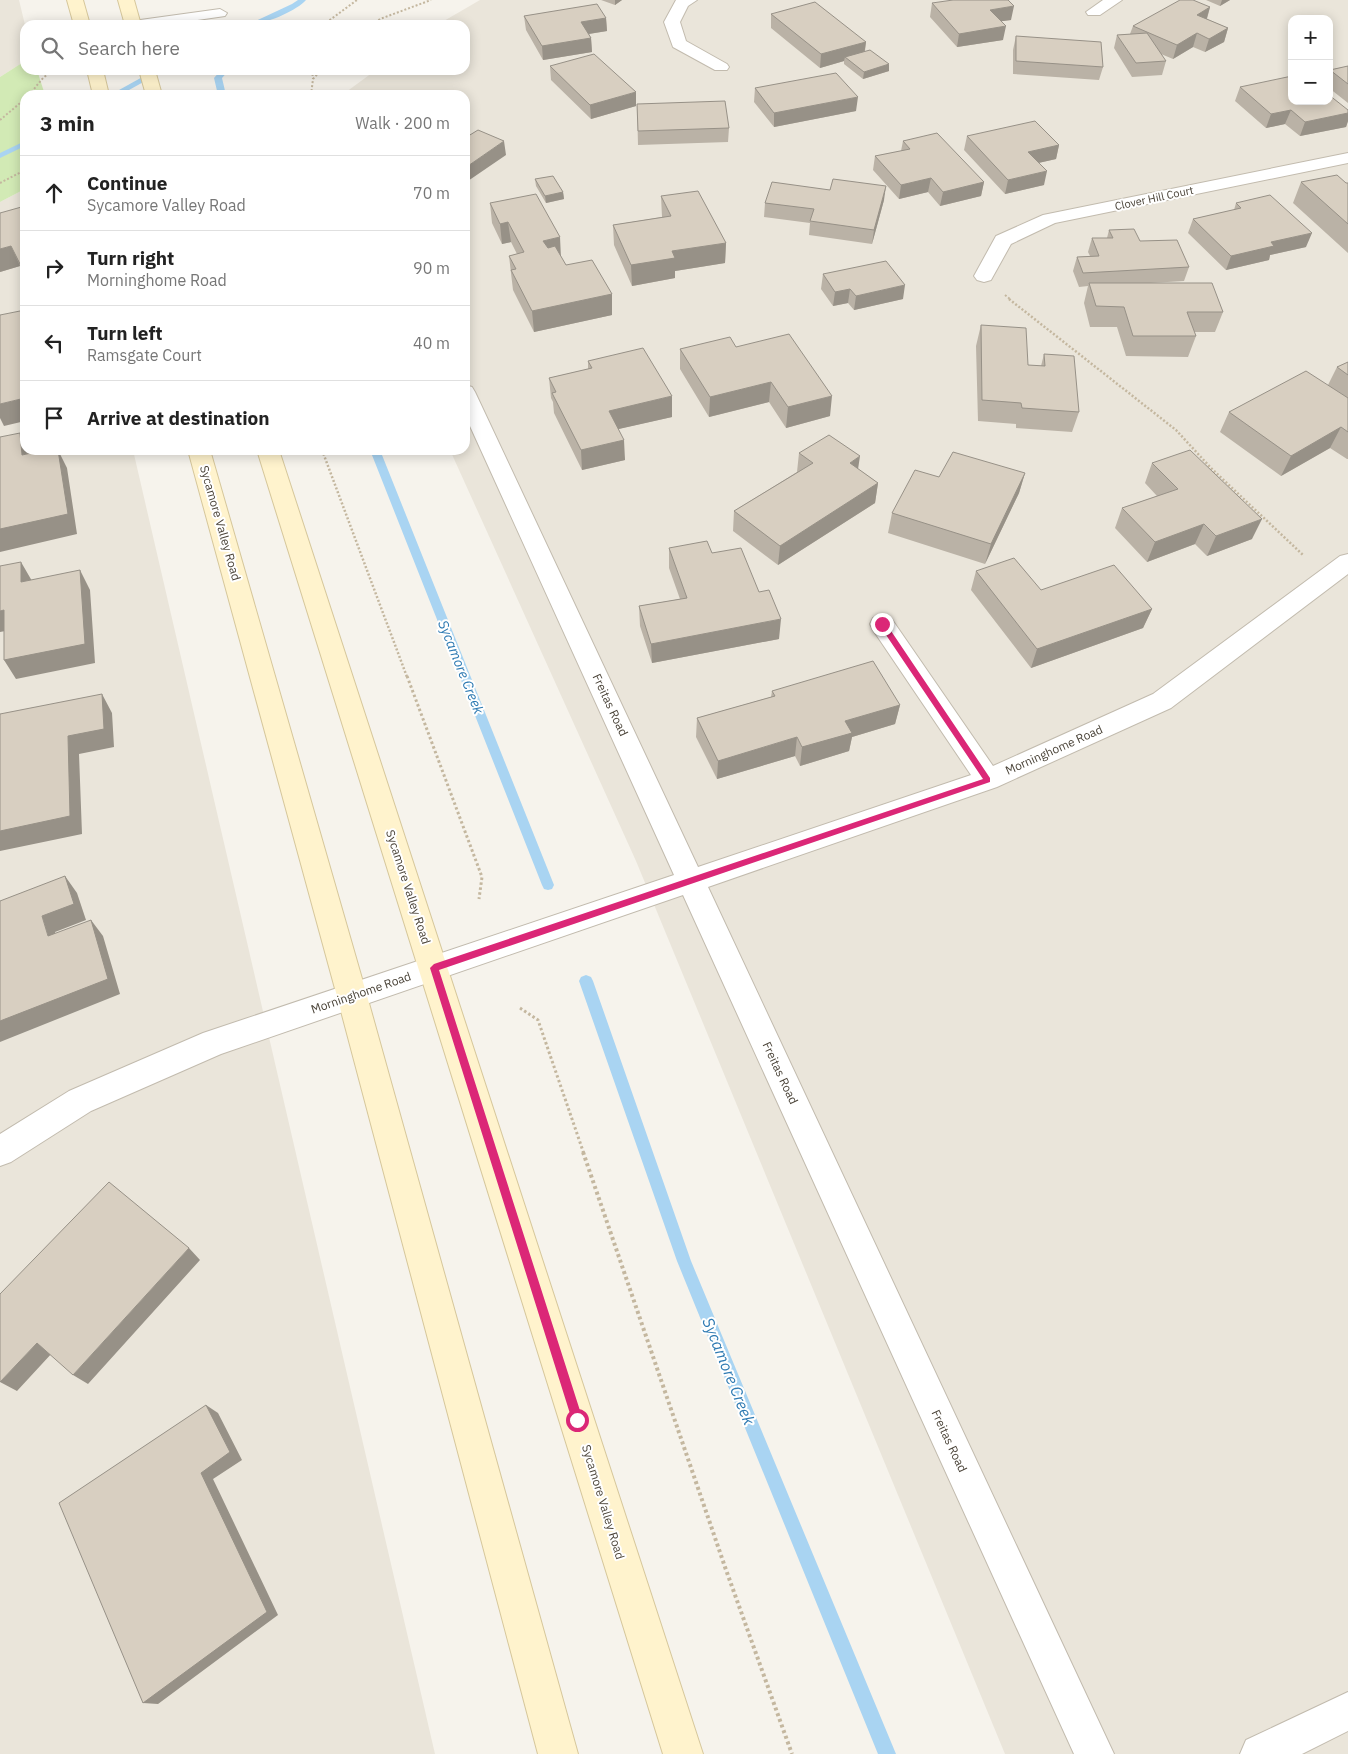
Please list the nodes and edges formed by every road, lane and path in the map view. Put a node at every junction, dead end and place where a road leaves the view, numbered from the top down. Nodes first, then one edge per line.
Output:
1 (75, 0) edge
2 (126, 0) edge
3 (357, 0) edge
4 (431, 0) edge
5 (688, 0) edge
6 (1114, 0) edge
7 (1094, 12) dead end
8 (220, 13) dead end
9 (81, 20) edge
10 (132, 20) edge
11 (169, 20) edge
12 (329, 20) edge
13 (379, 20) edge
14 (721, 66) dead end
15 (47, 75) edge
16 (96, 75) edge
17 (148, 75) edge
18 (313, 75) edge
19 (317, 75) edge
20 (313, 79) junction
21 (32, 90) edge
22 (100, 90) edge
23 (153, 90) edge
24 (312, 90) edge
25 (20, 103) edge
26 (0, 120) edge
27 (1348, 158) edge
28 (20, 173) edge
29 (0, 183) edge
30 (984, 276) joint
31 (470, 403) edge
32 (200, 455) edge
33 (270, 455) edge
34 (324, 455) edge
35 (1340, 568) edge
36 (882, 624) dead end
37 (988, 780) junction
38 (692, 880) junction
39 (479, 898) dead end
40 (434, 968) junction
41 (352, 996) junction
42 (520, 1008) dead end
43 (0, 1152) edge
44 (1348, 1711) edge
45 (558, 1754) edge
46 (683, 1754) edge
47 (792, 1754) edge
48 (1094, 1754) edge
49 (1260, 1754) edge

1 - 9 main road
2 - 10 main road
3 - 12 path
4 - 13 path
5 - 14 street
6 - 7 street
8 - 11 lane
15 - 21 path
16 - 22 main road
17 - 23 main road
18 - 20 path
19 - 20 path
20 - 24 path
25 - 26 path
27 - 30 street, Clover Hill Court
28 - 29 path
30 - 35 path
31 - 38 street, Freitas Road
32 - 41 main road, Sycamore Valley Road
33 - 40 main road, Sycamore Valley Road
34 - 39 path
35 - 37 street, Morninghome Road
36 - 37 street
37 - 38 street, Morninghome Road
38 - 40 street, Morninghome Road
38 - 48 street, Freitas Road
40 - 41 street, Morninghome Road
40 - 46 main road, Sycamore Valley Road
41 - 43 street, Morninghome Road
41 - 45 main road, Sycamore Valley Road
42 - 47 path
44 - 49 street

